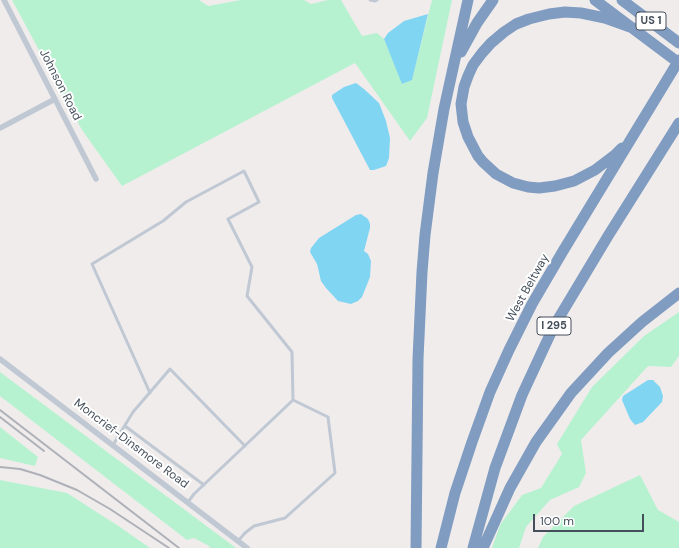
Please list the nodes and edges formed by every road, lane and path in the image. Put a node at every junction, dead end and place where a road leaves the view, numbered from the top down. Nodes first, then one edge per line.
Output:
1 (4, 0) edge
2 (370, 0) edge
3 (377, 0) edge
4 (468, 0) edge
5 (493, 0) edge
6 (595, 0) edge
7 (622, 0) edge
8 (633, 28) junction
9 (679, 43) edge
10 (679, 60) edge
11 (455, 63) junction
12 (679, 63) edge
13 (55, 99) junction
14 (679, 123) edge
15 (0, 128) edge
16 (634, 134) junction
17 (96, 179) dead end
18 (679, 293) edge
19 (0, 358) edge
20 (150, 393) junction
21 (293, 400) junction
22 (125, 426) junction
23 (113, 445) junction
24 (245, 446) junction
25 (204, 485) junction
26 (188, 502) junction
27 (238, 541) junction
28 (247, 548) edge
29 (416, 548) edge
30 (441, 548) edge
31 (473, 548) edge
32 (483, 548) edge

1 - 13 street, Johnson Road
2 - 3 lane
4 - 11 highway
5 - 11 highway
6 - 8 highway, US 1
7 - 9 highway, US 1
8 - 12 highway, US 1
8 - 16 highway
10 - 16 highway, West Beltway / I 295
11 - 29 highway
13 - 15 street
13 - 17 street, Johnson Road
14 - 31 highway, I 295
16 - 30 highway, West Beltway / I 295
18 - 32 highway
19 - 23 street, Moncrief-Dinsmore Road
20 - 21 lane
20 - 22 lane
20 - 24 lane
21 - 24 lane
21 - 27 lane
22 - 23 lane
22 - 25 lane
23 - 26 street, Moncrief-Dinsmore Road
24 - 25 lane
25 - 26 lane
26 - 27 street, Moncrief-Dinsmore Road
27 - 28 street, Moncrief-Dinsmore Road

